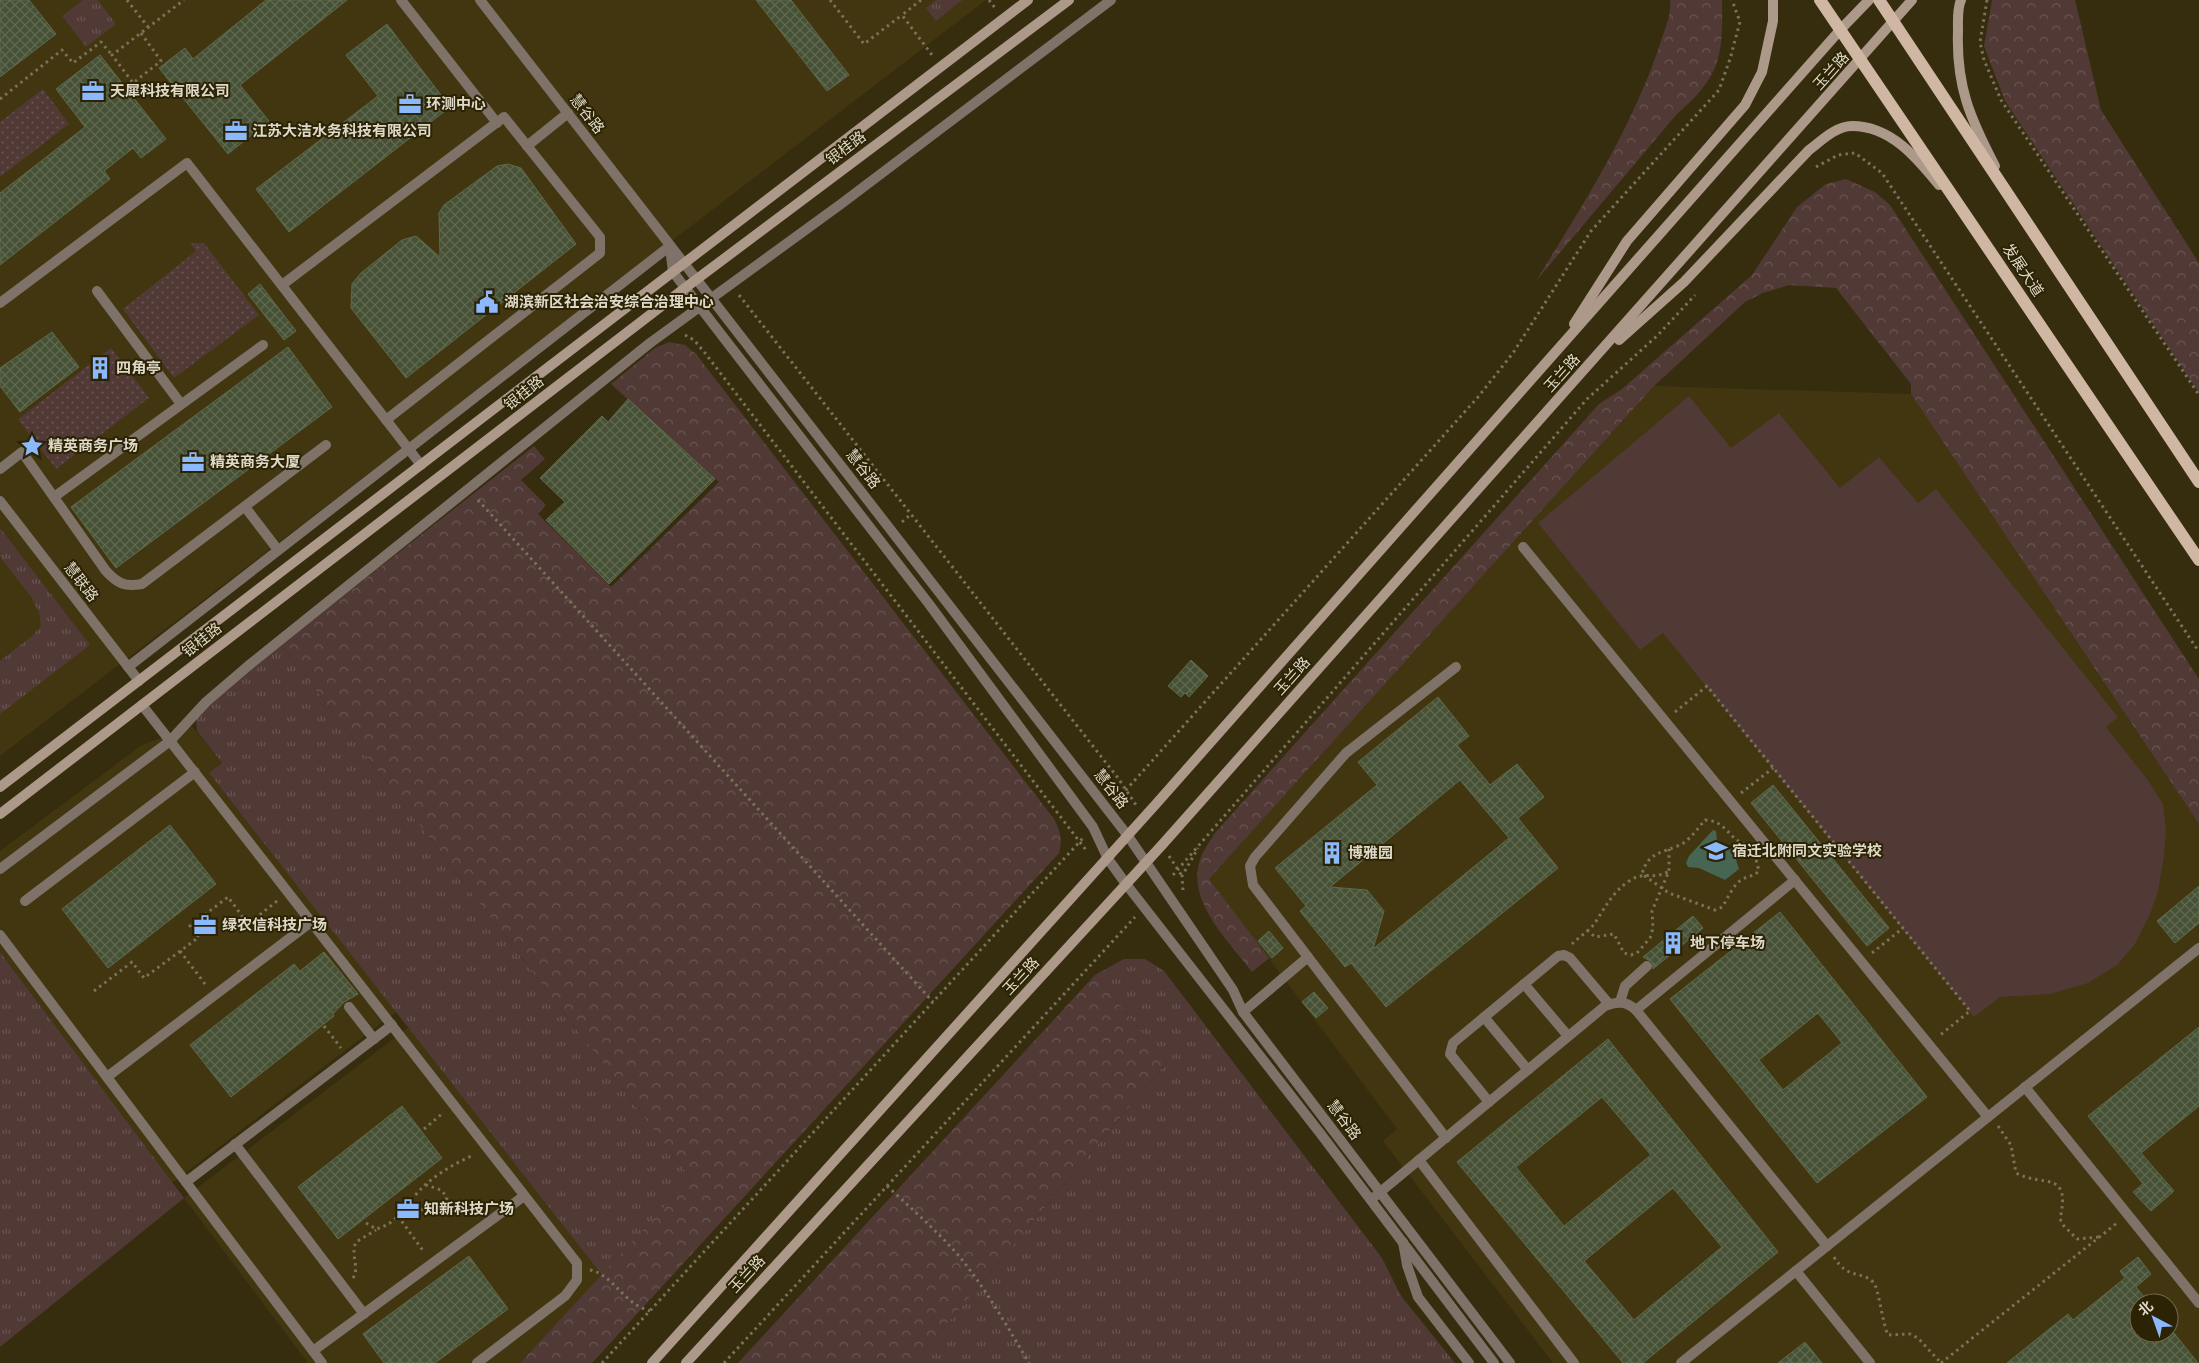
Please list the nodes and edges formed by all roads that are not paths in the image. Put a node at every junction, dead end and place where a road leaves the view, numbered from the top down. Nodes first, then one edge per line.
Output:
1 (401, 0) edge
2 (480, 0) edge
3 (1028, 0) edge
4 (1068, 0) edge
5 (1111, 0) edge
6 (1773, 0) edge
7 (1820, 0) edge
8 (1869, 0) edge
9 (1879, 0) edge
10 (1912, 0) edge
11 (1961, 0) edge
12 (1893, 22) junction
13 (1841, 29) junction
14 (1861, 60) junction
15 (568, 113) junction
16 (497, 123) junction
17 (527, 146) junction
18 (2020, 213) junction
19 (1977, 231) junction
20 (670, 246) junction
21 (684, 264) junction
22 (673, 272) junction
23 (696, 280) junction
24 (282, 285) junction
25 (686, 288) junction
26 (97, 291) dead end
27 (710, 298) junction
28 (0, 303) edge
29 (699, 306) junction
30 (263, 345) dead end
31 (1557, 350) junction
32 (1583, 372) junction
33 (181, 404) junction
34 (386, 420) junction
35 (326, 445) dead end
36 (409, 449) junction
37 (421, 465) junction
38 (0, 469) edge
39 (2199, 482) edge
40 (54, 497) junction
41 (0, 501) edge
42 (244, 507) junction
43 (1523, 547) dead end
44 (278, 550) junction
45 (2199, 560) edge
46 (128, 667) junction
47 (1456, 667) dead end
48 (138, 681) junction
49 (142, 705) junction
50 (170, 741) junction
51 (195, 772) junction
52 (0, 786) edge
53 (0, 814) edge
54 (1128, 836) junction
55 (1108, 859) junction
56 (1147, 861) junction
57 (0, 869) edge
58 (1795, 880) junction
59 (1126, 884) junction
60 (25, 901) dead end
61 (311, 922) junction
62 (0, 935) edge
63 (2199, 948) edge
64 (1308, 957) junction
65 (1647, 966) dead end
66 (1524, 984) junction
67 (1620, 1002) junction
68 (1609, 1004) junction
69 (349, 1007) dead end
70 (1636, 1010) junction
71 (1243, 1012) junction
72 (1484, 1017) junction
73 (392, 1025) junction
74 (1568, 1036) junction
75 (374, 1039) junction
76 (1528, 1070) junction
77 (107, 1078) junction
78 (2025, 1088) junction
79 (1489, 1102) junction
80 (1988, 1117) junction
81 (1446, 1138) junction
82 (235, 1144) junction
83 (1419, 1160) junction
84 (186, 1182) junction
85 (1380, 1192) junction
86 (524, 1196) junction
87 (1370, 1200) junction
88 (1403, 1242) junction
89 (1827, 1246) junction
90 (1796, 1271) junction
91 (2199, 1303) edge
92 (364, 1314) junction
93 (313, 1351) junction
94 (322, 1363) edge
95 (477, 1363) edge
96 (652, 1363) edge
97 (686, 1363) edge
98 (1469, 1363) edge
99 (1494, 1363) edge
100 (1510, 1363) edge
101 (1574, 1363) edge
102 (1681, 1363) edge
103 (1870, 1363) edge

1 - 16 street
2 - 15 street, 慧谷路
3 - 21 street, 银桂路
4 - 23 street, 银桂路
5 - 27 street
6 - 31 street
7 - 13 main road, 发展大道
8 - 13 street, 玉兰路
9 - 12 main road, 发展大道
10 - 12 street, 玉兰路
11 - 18 street
12 - 14 street, 玉兰路
12 - 18 main road, 发展大道
13 - 14 main road, 发展大道
13 - 31 street, 玉兰路
14 - 19 main road, 发展大道
14 - 32 street, 玉兰路
15 - 17 street
15 - 20 street, 慧谷路
16 - 17 street
16 - 24 street
17 - 34 street
18 - 39 main road, 发展大道
19 - 32 street
19 - 45 main road, 发展大道
20 - 21 street, 慧谷路
20 - 22 street
20 - 36 street
21 - 22 street, 银桂路
21 - 23 street, 慧谷路
22 - 25 street, 慧谷路
22 - 37 street, 银桂路
23 - 25 street, 银桂路
23 - 27 street, 慧谷路
24 - 28 street
24 - 34 street
25 - 29 street, 慧谷路
25 - 49 street, 银桂路
26 - 33 street
27 - 29 street
27 - 54 street, 慧谷路
29 - 50 street
29 - 55 street, 慧谷路
30 - 33 street
31 - 54 street, 玉兰路
32 - 56 street, 玉兰路
33 - 40 street
34 - 36 street
35 - 42 street
36 - 37 street
36 - 44 street
37 - 48 street, 银桂路
38 - 40 street
40 - 42 street
41 - 46 street, 慧联路
42 - 44 street
43 - 58 street
44 - 46 street
46 - 48 street, 慧联路
47 - 64 street
48 - 52 street, 银桂路
49 - 50 street
49 - 53 street, 银桂路
50 - 51 street
50 - 57 street
51 - 60 street
51 - 61 street
54 - 55 street, 玉兰路
54 - 56 street, 慧谷路
55 - 59 street, 慧谷路
55 - 96 street, 玉兰路
56 - 59 street, 玉兰路
56 - 71 street, 慧谷路
58 - 70 street
58 - 80 street
59 - 87 street, 慧谷路
59 - 97 street, 玉兰路
61 - 73 street
61 - 77 street
62 - 77 street
63 - 78 street
64 - 71 street
64 - 81 street
65 - 67 street
66 - 68 street
66 - 72 street
66 - 74 street
67 - 68 street
67 - 70 street
68 - 74 street
69 - 75 street
70 - 89 street
71 - 85 street, 慧谷路
72 - 76 street
72 - 79 street
73 - 75 street
73 - 86 street
74 - 76 street
75 - 82 street
76 - 79 street
77 - 84 street
78 - 80 street
78 - 91 street
79 - 81 street
80 - 89 street
81 - 83 street
82 - 84 street
82 - 92 street
83 - 85 street
83 - 101 street
84 - 93 street
85 - 87 street
85 - 100 street, 慧谷路
86 - 92 street
86 - 95 street
87 - 88 street, 慧谷路
88 - 98 street
88 - 99 street, 慧谷路
89 - 90 street
90 - 102 street
90 - 103 street
92 - 93 street
93 - 94 street

